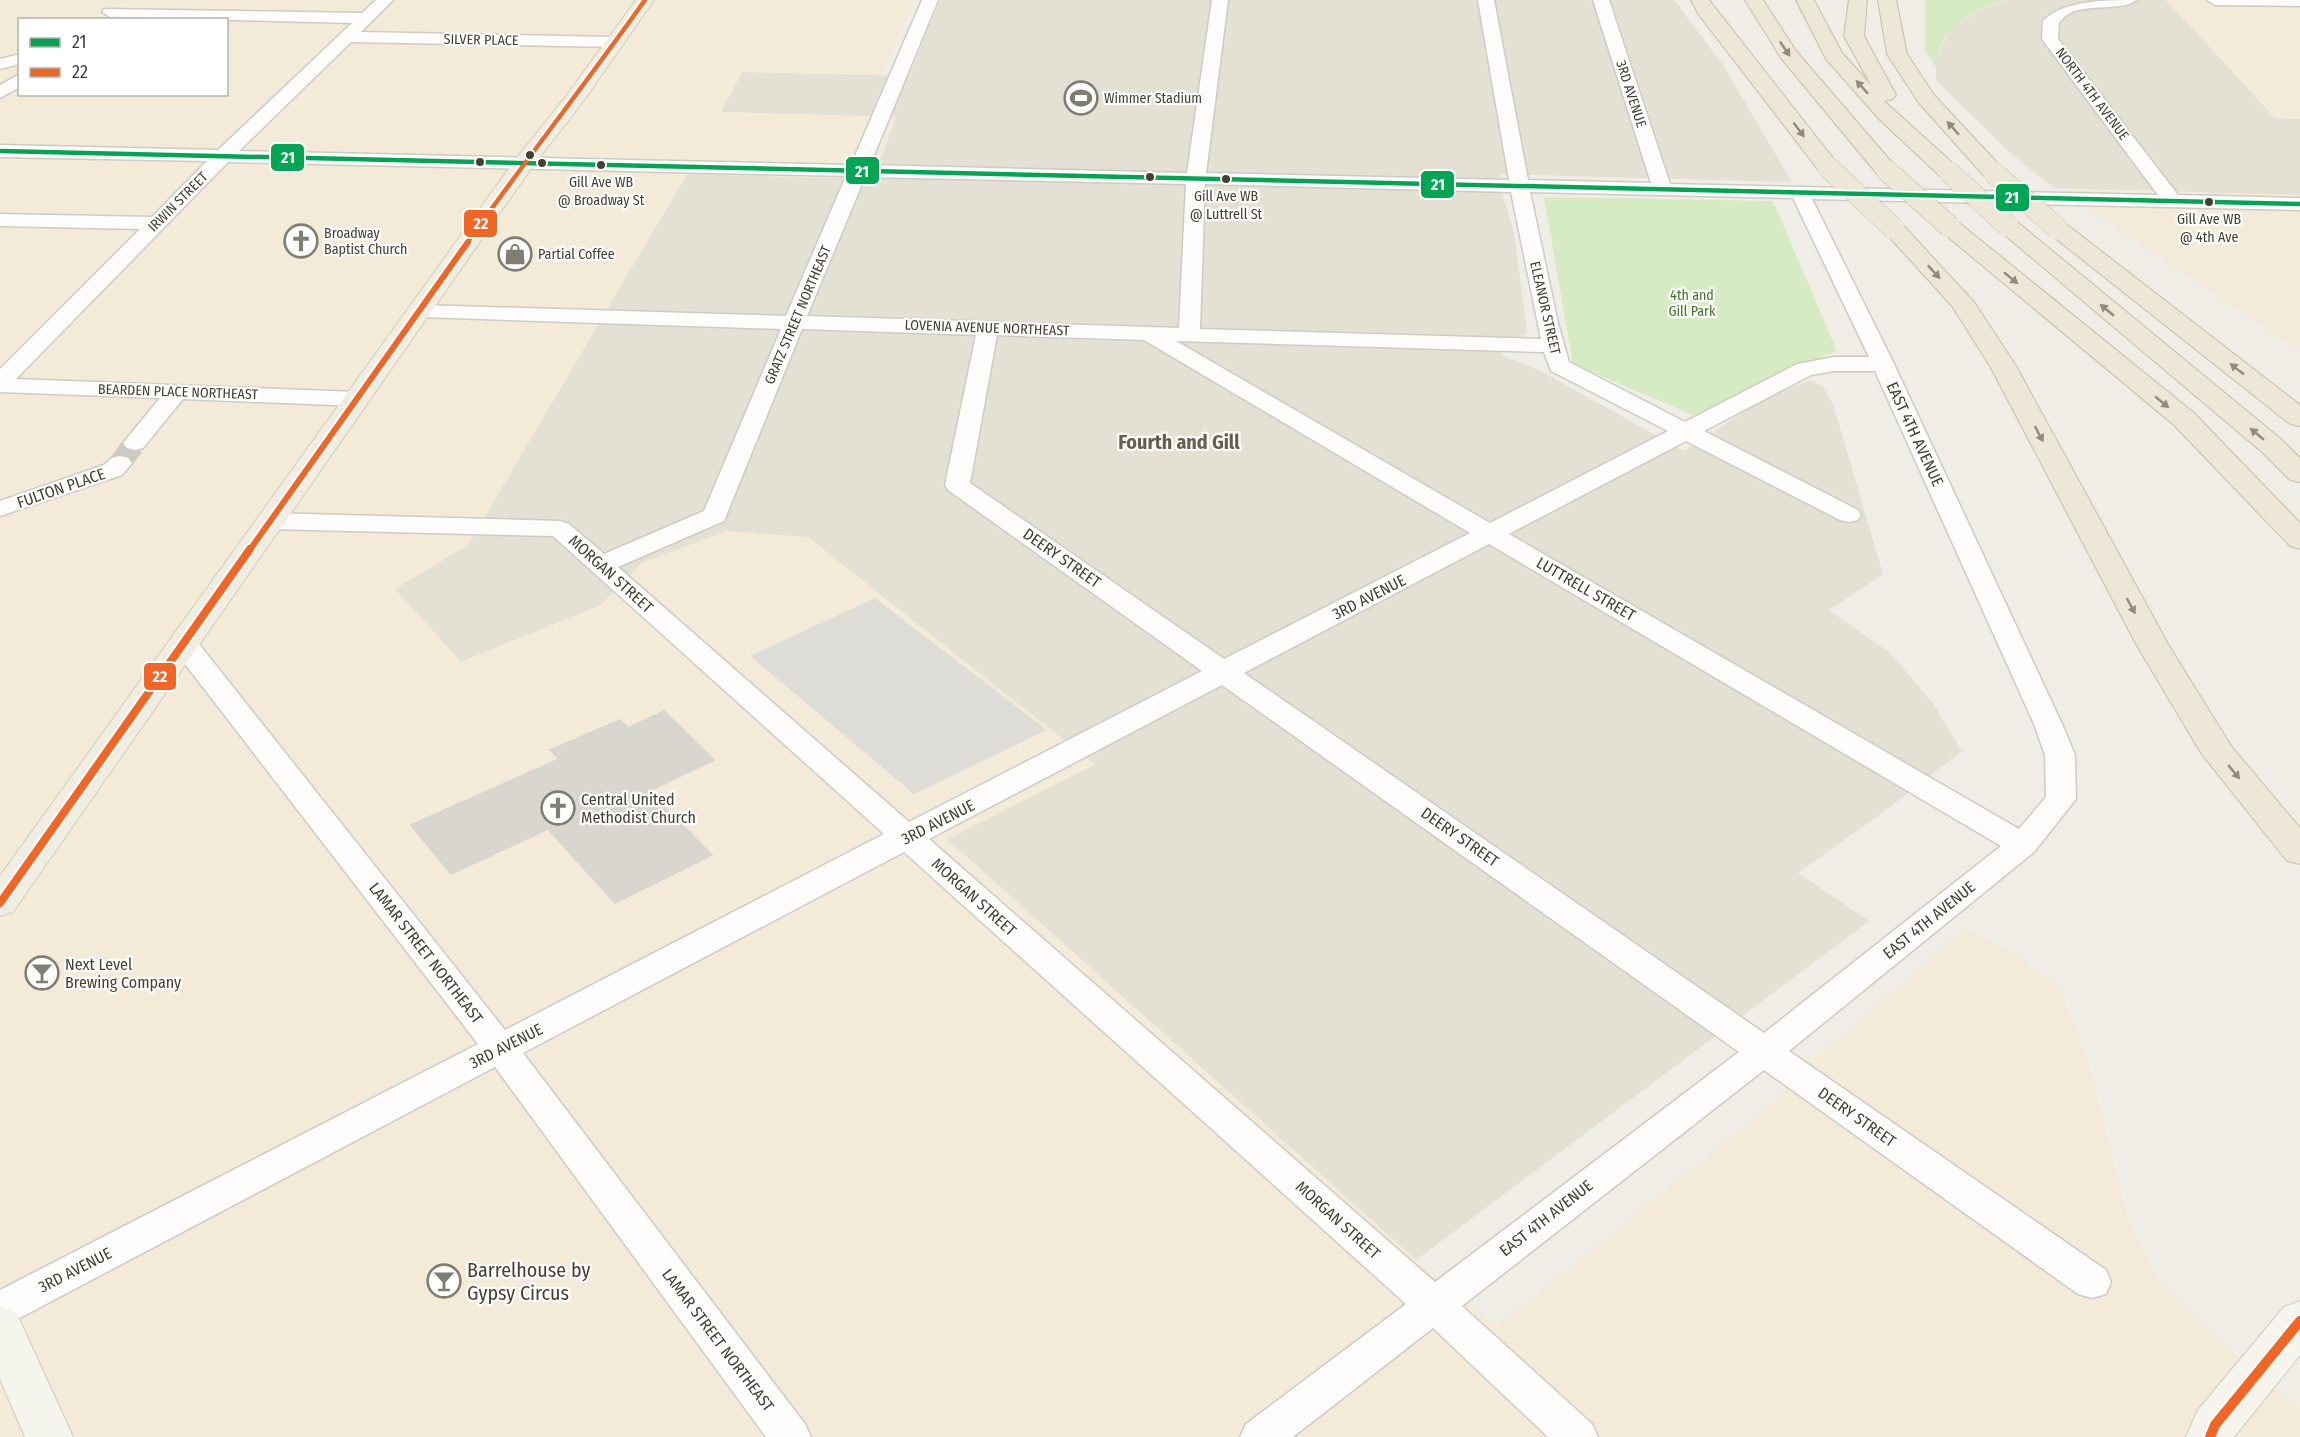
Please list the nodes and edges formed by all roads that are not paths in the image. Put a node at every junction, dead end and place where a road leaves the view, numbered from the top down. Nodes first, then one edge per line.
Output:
1 (124, 0) edge
2 (384, 0) edge
3 (645, 0) edge
4 (930, 0) edge
5 (1220, 0) edge
6 (1486, 0) edge
7 (1601, 0) edge
8 (1700, 0) edge
9 (1754, 0) edge
10 (1805, 0) edge
11 (1858, 0) edge
12 (1887, 0) edge
13 (2128, 0) edge
14 (2215, 0) edge
15 (2300, 1) edge
16 (105, 16) edge
17 (365, 18) junction
18 (346, 37) junction
19 (616, 42) junction
20 (18, 59) edge
21 (0, 63) edge
22 (18, 80) edge
23 (0, 93) edge
24 (1921, 146) junction
25 (0, 152) edge
26 (223, 156) junction
27 (524, 163) junction
28 (858, 170) junction
29 (1196, 177) junction
30 (1519, 184) junction
31 (1662, 188) junction
32 (1800, 191) junction
33 (2172, 200) junction
34 (2300, 204) edge
35 (0, 220) edge
36 (157, 223) junction
37 (421, 311) junction
38 (794, 322) junction
39 (988, 328) junction
40 (1148, 333) junction
41 (1189, 335) junction
42 (1552, 346) junction
43 (1883, 364) junction
44 (0, 384) edge
45 (177, 392) junction
46 (357, 399) junction
47 (2300, 418) edge
48 (1687, 433) junction
49 (135, 443) tunnel mouth
50 (120, 463) tunnel mouth
51 (2300, 474) edge
52 (0, 509) edge
53 (1849, 514) dead end
54 (270, 521) junction
55 (1492, 534) junction
56 (2300, 540) edge
57 (601, 565) junction
58 (186, 645) junction
59 (1225, 672) junction
60 (907, 837) junction
61 (2023, 845) junction
62 (2300, 852) edge
63 (0, 903) edge
64 (501, 1049) junction
65 (1764, 1052) junction
66 (2092, 1282) dead end
67 (1434, 1305) junction
68 (0, 1309) edge
69 (2300, 1321) edge
70 (0, 1326) edge
71 (49, 1437) edge
72 (790, 1437) edge
73 (1261, 1437) edge
74 (1576, 1437) edge
75 (2210, 1437) edge

1 - 16 street
2 - 17 street, IRWIN STREET
3 - 19 main road
4 - 28 street, GRATZ STREET NORTHEAST
5 - 29 street
6 - 30 street, ELEANOR STREET
7 - 31 street, 3RD AVENUE
8 -> 62 highway, bridge
9 -> 56 highway, bridge
24 -> 10 highway
11 - 24 highway
47 -> 12 highway, bridge
13 - 33 street, NORTH 4TH AVENUE
14 - 15 street
16 - 17 street
17 - 18 street, IRWIN STREET
18 - 19 street, SILVER PLACE
18 - 26 street, IRWIN STREET
19 - 27 main road
20 - 21 street
22 - 23 street
51 -> 24 highway, bridge
25 - 26 street
26 - 27 street
26 - 36 street, IRWIN STREET
27 - 28 street
27 - 37 main road
28 - 29 street
28 - 38 street, GRATZ STREET NORTHEAST
29 - 30 street
29 - 41 street
30 - 31 street
30 - 42 street, ELEANOR STREET
31 - 32 street
32 - 33 street
32 - 43 street, EAST 4TH AVENUE
33 - 34 street
35 - 36 street
36 - 44 street, IRWIN STREET
37 - 38 street, LOVENIA AVENUE NORTHEAST
37 - 46 main road
38 - 39 street, LOVENIA AVENUE NORTHEAST
38 - 57 street, GRATZ STREET NORTHEAST
39 - 40 street, LOVENIA AVENUE NORTHEAST
39 - 59 street, DEERY STREET
40 - 41 street, LOVENIA AVENUE NORTHEAST
40 - 55 street, LUTTRELL STREET
41 - 42 street, LOVENIA AVENUE NORTHEAST
42 - 48 street, ELEANOR STREET
43 - 48 street, 3RD AVENUE
43 - 61 street, EAST 4TH AVENUE
44 - 45 street, BEARDEN PLACE NORTHEAST
45 - 46 street, BEARDEN PLACE NORTHEAST
45 - 49 street
46 - 54 main road
48 - 53 street, ELEANOR STREET
48 - 55 street, 3RD AVENUE
50 - 52 street, FULTON PLACE
54 - 57 street, MORGAN STREET
54 - 58 main road
55 - 59 street, 3RD AVENUE
55 - 61 street, LUTTRELL STREET
57 - 60 street, MORGAN STREET
58 - 63 main road
58 - 64 street, LAMAR STREET NORTHEAST
59 - 60 street, 3RD AVENUE
59 - 65 street, DEERY STREET
60 - 64 street, 3RD AVENUE
60 - 67 street, MORGAN STREET
61 - 65 street, EAST 4TH AVENUE
64 - 68 street, 3RD AVENUE
64 - 72 street, LAMAR STREET NORTHEAST
65 - 66 street, DEERY STREET
65 - 67 street, EAST 4TH AVENUE
67 - 73 street, EAST 4TH AVENUE
67 - 74 street, MORGAN STREET
69 - 75 main road
70 - 71 main road

